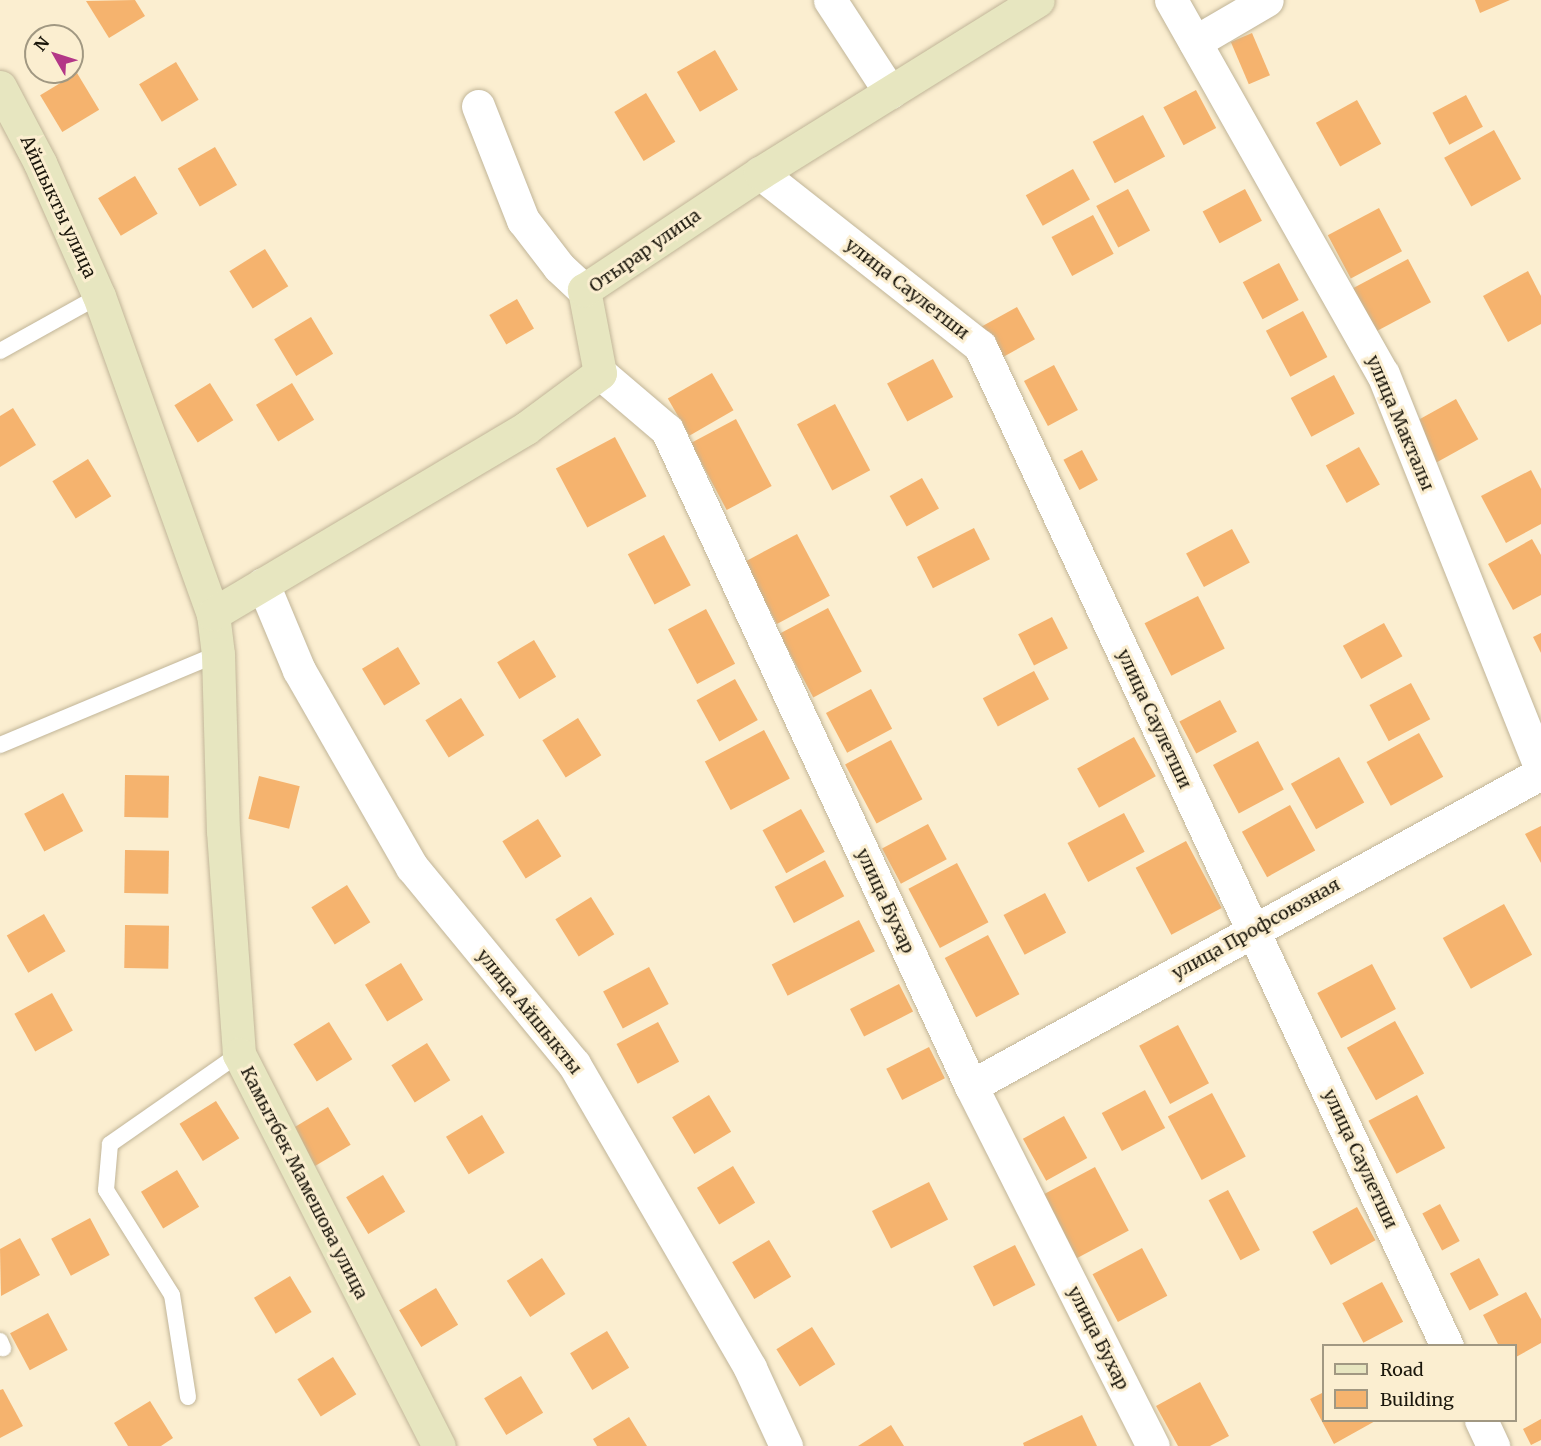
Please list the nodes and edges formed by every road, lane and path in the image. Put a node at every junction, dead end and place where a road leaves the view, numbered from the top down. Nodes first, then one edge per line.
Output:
1 (830, 0) edge
2 (1038, 0) edge
3 (1171, 0) edge
4 (1267, 0) edge
5 (1195, 42) junction
6 (0, 87) edge
7 (890, 92) junction
8 (478, 106) dead end
9 (760, 173) junction
10 (584, 290) junction
11 (99, 296) junction
12 (0, 351) edge
13 (600, 373) junction
14 (263, 584) junction
15 (213, 614) junction
16 (218, 654) junction
17 (0, 745) edge
18 (1541, 771) edge
19 (1253, 931) junction
20 (238, 1054) junction
21 (971, 1086) junction
22 (1446, 1344) edge
23 (188, 1397) dead end
24 (1483, 1422) edge
25 (439, 1446) edge
26 (786, 1446) edge
27 (1153, 1446) edge
28 (1493, 1446) edge

1 - 7 street
2 - 7 street, Отырар улица
3 - 5 street, улица Макталы
4 - 5 street
5 - 18 street, улица Макталы
6 - 11 street, Айшыкты улица
7 - 9 street, Отырар улица
8 - 10 street
9 - 10 street, Отырар улица
9 - 19 street, улица Саулетши
10 - 13 street, Отырар улица
11 - 12 lane
11 - 15 street, Айшыкты улица
13 - 14 street
13 - 21 street, улица Бухар
14 - 15 street
14 - 26 street, улица Айшыкты
15 - 16 street, Камытбек Мамешова улица
16 - 17 lane
16 - 20 street, Камытбек Мамешова улица
18 - 19 street, улица Профсоюзная
19 - 21 street, улица Профсоюзная
19 - 22 street, улица Саулетши
20 - 23 lane
20 - 25 street, Камытбек Мамешова улица
21 - 27 street, улица Бухар
24 - 28 street

